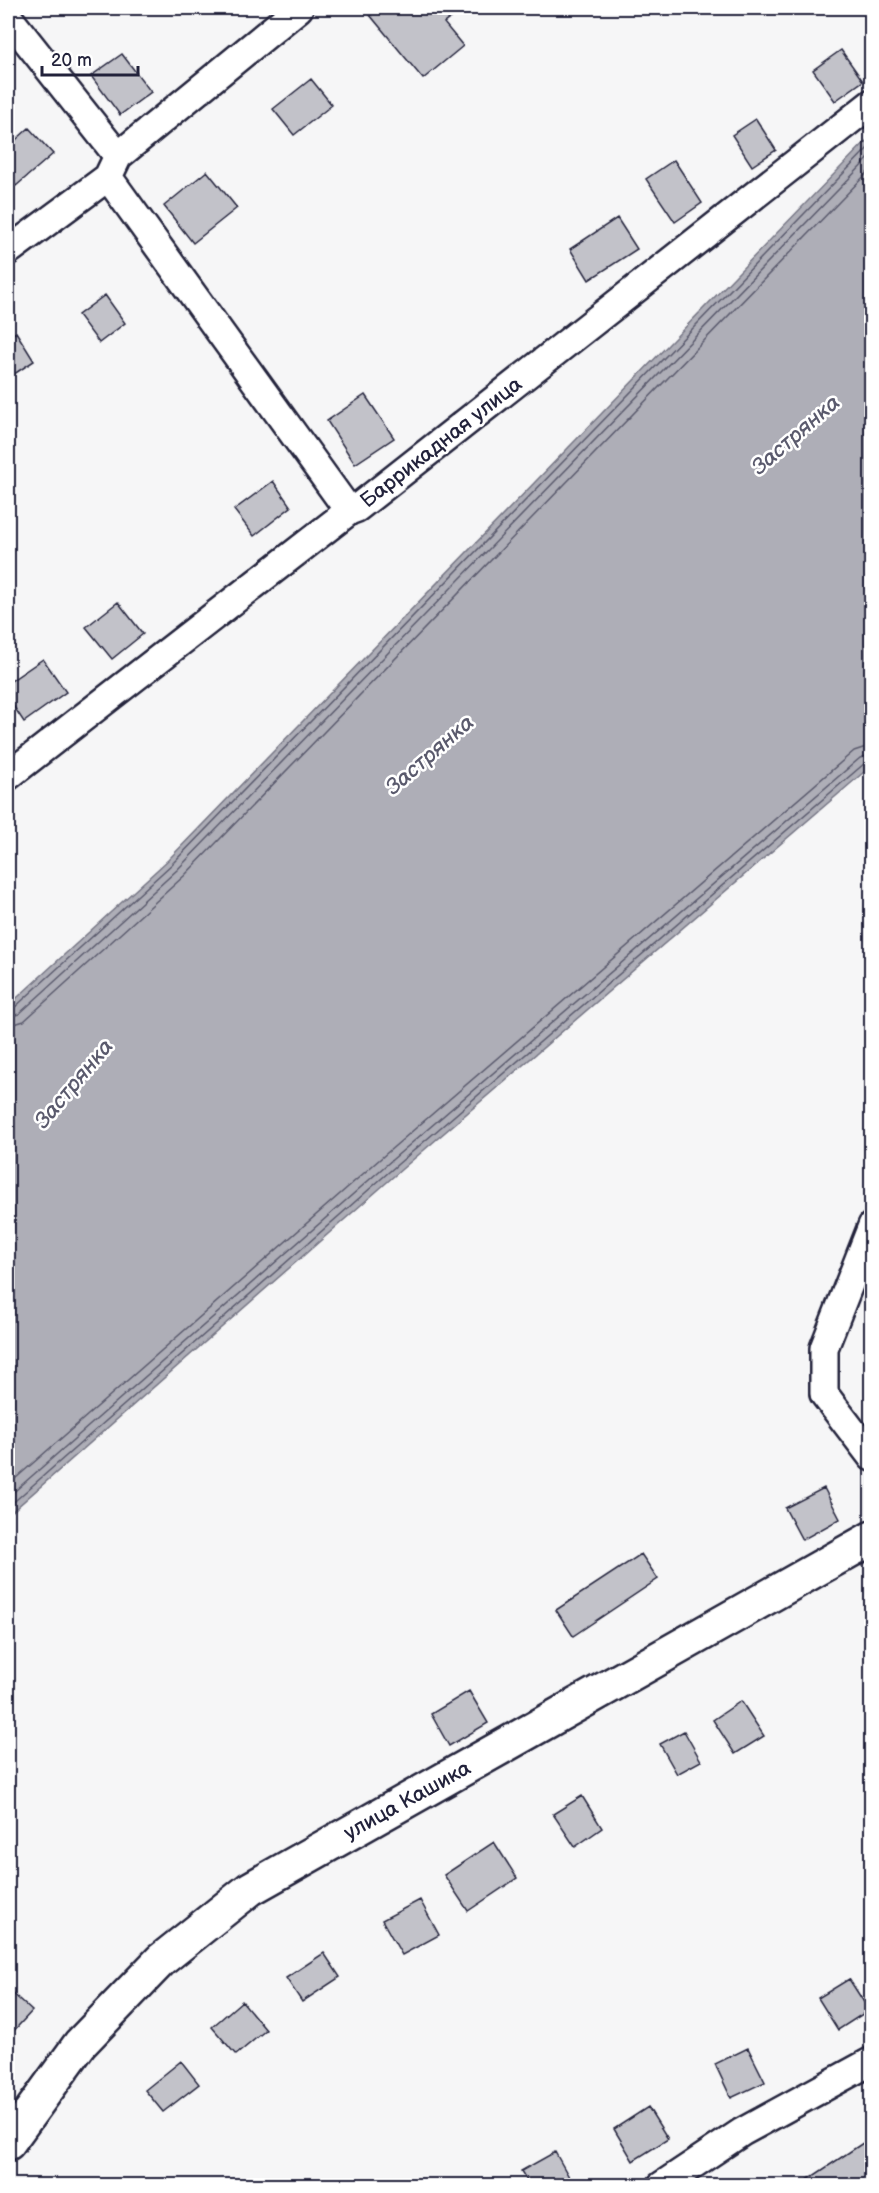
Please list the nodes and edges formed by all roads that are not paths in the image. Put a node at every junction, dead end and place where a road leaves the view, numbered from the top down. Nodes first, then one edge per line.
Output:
1 (299, 8) edge
2 (8, 17) edge
3 (872, 103) edge
4 (113, 166) junction
5 (8, 250) edge
6 (349, 511) junction
7 (8, 776) edge
8 (872, 1226) edge
9 (872, 1457) edge
10 (872, 1538) edge
11 (872, 2061) edge
12 (8, 2143) edge
13 (661, 2186) edge

1 - 4 street
2 - 4 street
3 - 6 street, Баррикадная улица
4 - 5 street
4 - 6 street
6 - 7 street, Баррикадная улица
8 - 9 street
10 - 12 highway, улица Кашика
11 - 13 street

